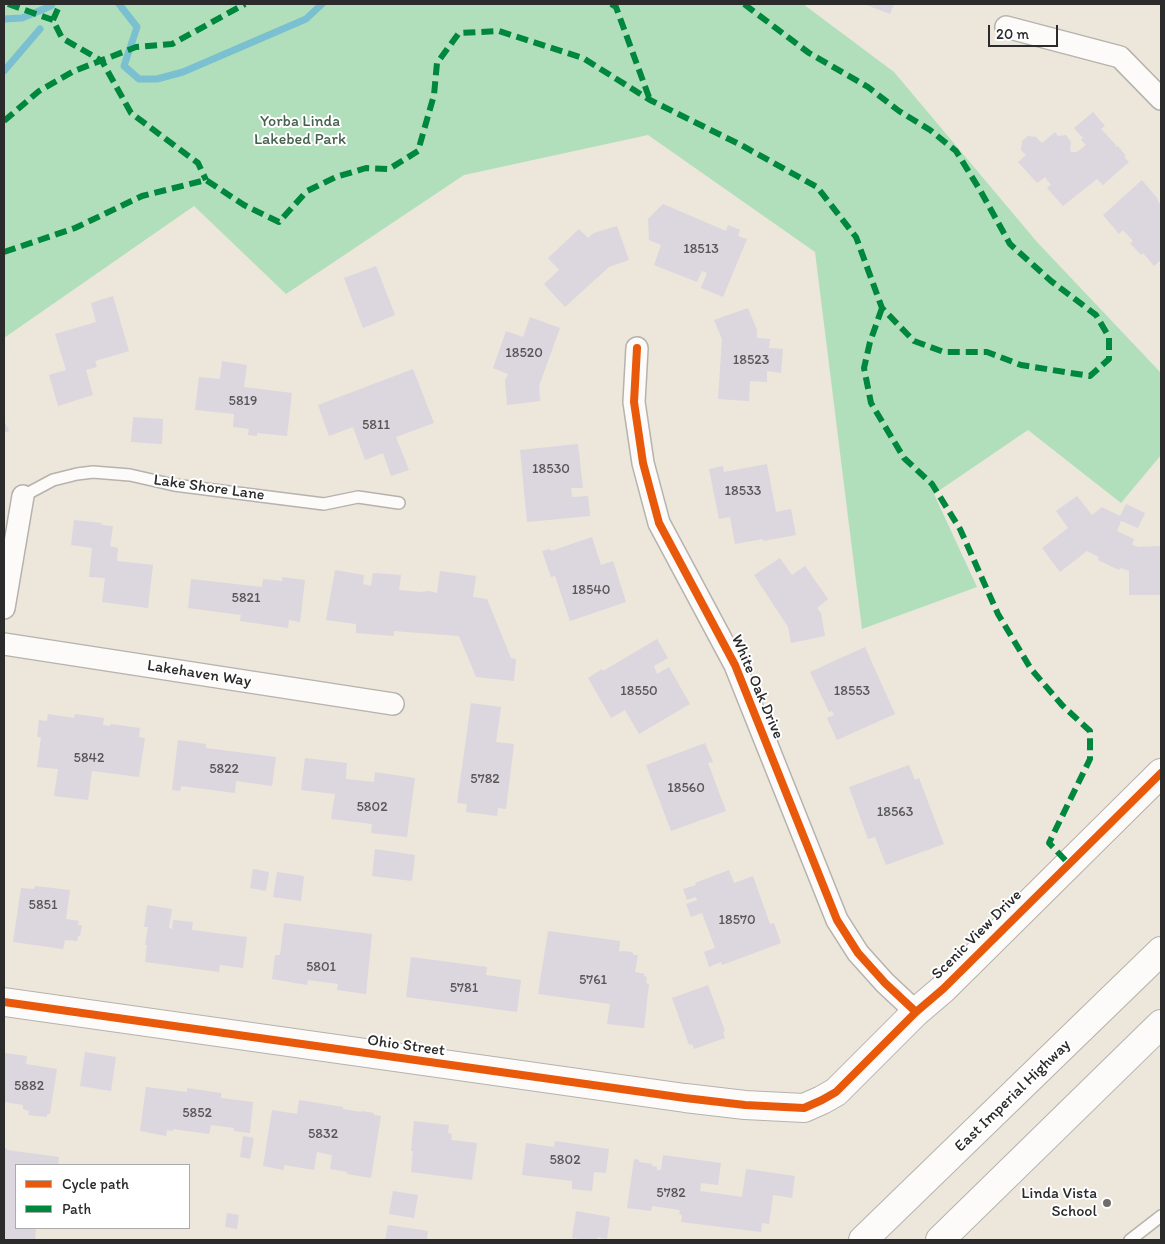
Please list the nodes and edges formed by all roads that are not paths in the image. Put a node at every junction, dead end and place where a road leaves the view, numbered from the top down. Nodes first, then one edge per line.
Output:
1 (1006, 27) dead end
2 (1161, 99) edge
3 (637, 348) dead end
4 (23, 496) joint
5 (399, 503) dead end
6 (4, 600) edge
7 (4, 644) edge
8 (394, 704) dead end
9 (1161, 772) edge
10 (1161, 950) edge
11 (4, 1002) edge
12 (916, 1012) junction
13 (1161, 1024) edge
14 (804, 1108) joint
15 (1161, 1216) edge
16 (863, 1240) edge
17 (940, 1240) edge
18 (1130, 1240) edge

1 - 2 street
3 - 12 street, White Oak Drive
4 - 5 lane, Lake Shore Lane
4 - 6 street
7 - 8 street, Lakehaven Way
9 - 12 main road, Scenic View Drive
10 - 16 main road, East Imperial Highway
11 - 14 main road, Ohio Street
12 - 14 main road, Scenic View Drive
13 - 17 main road
15 - 18 lane

